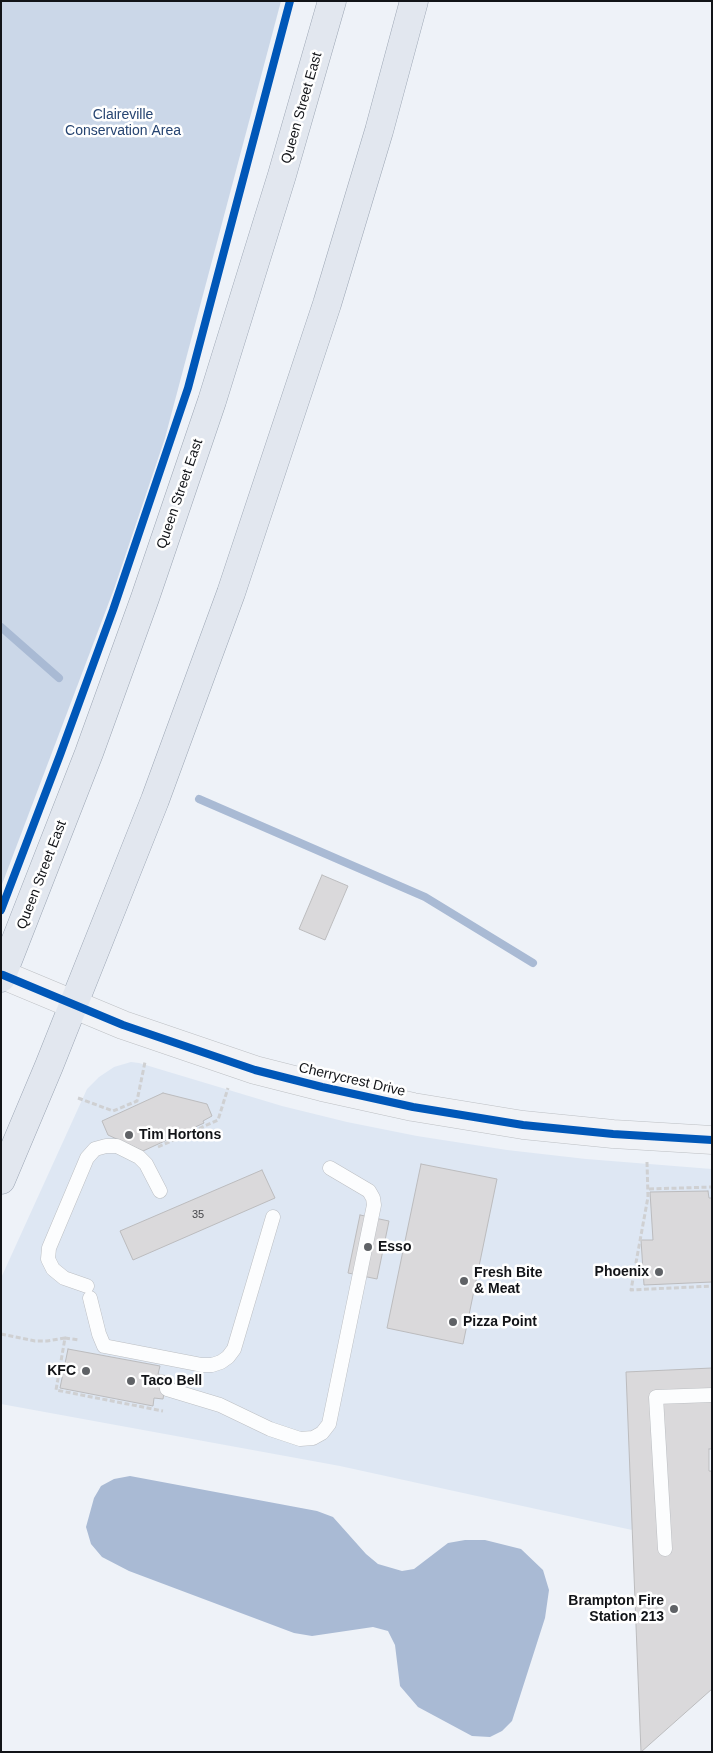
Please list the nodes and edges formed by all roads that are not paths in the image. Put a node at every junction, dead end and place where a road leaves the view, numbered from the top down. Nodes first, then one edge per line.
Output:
1 (332, 1) edge
2 (414, 1) edge
3 (2, 976) edge
4 (74, 1004) junction
5 (712, 1140) edge
6 (330, 1168) dead end
7 (1, 1180) edge
8 (160, 1191) dead end
9 (273, 1217) dead end
10 (167, 1389) dead end
11 (712, 1395) edge
12 (665, 1549) dead end

1 - 3 main road, Queen Street East
2 - 4 main road
3 - 4 street, Cherrycrest Drive
4 - 5 street, Cherrycrest Drive
4 - 7 main road
6 - 10 lane
8 - 9 lane
11 - 12 lane

